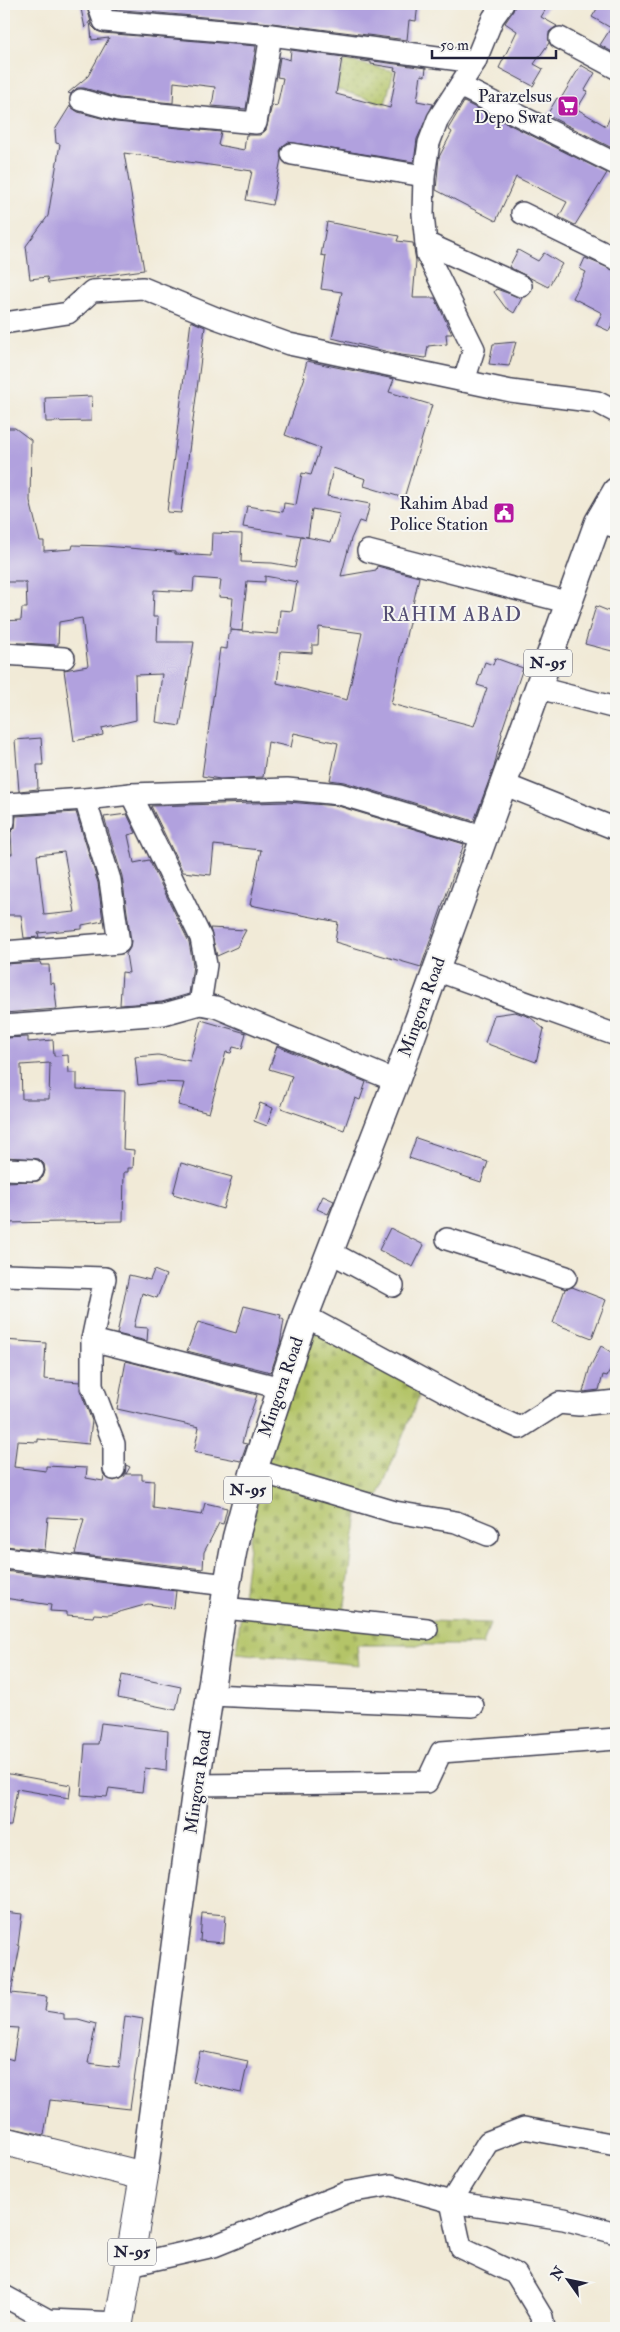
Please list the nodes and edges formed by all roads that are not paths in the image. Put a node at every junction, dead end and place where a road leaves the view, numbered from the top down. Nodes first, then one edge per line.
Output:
1 (98, 4) edge
2 (503, 4) edge
3 (271, 35) junction
4 (560, 38) dead end
5 (475, 62) junction
6 (616, 68) edge
7 (460, 86) junction
8 (81, 100) dead end
9 (292, 154) dead end
10 (616, 164) edge
11 (424, 176) junction
12 (522, 213) dead end
13 (426, 243) junction
14 (616, 259) edge
15 (521, 286) dead end
16 (4, 324) edge
17 (464, 381) junction
18 (616, 412) edge
19 (616, 491) edge
20 (607, 525) edge
21 (368, 552) dead end
22 (570, 604) junction
23 (4, 654) edge
24 (64, 658) dead end
25 (539, 688) junction
26 (616, 708) edge
27 (503, 784) junction
28 (130, 794) junction
29 (84, 799) junction
30 (4, 822) edge
31 (616, 829) edge
32 (483, 837) junction
33 (4, 952) edge
34 (436, 970) junction
35 (200, 1004) junction
36 (4, 1026) edge
37 (616, 1035) edge
38 (396, 1081) junction
39 (4, 1169) edge
40 (33, 1170) dead end
41 (447, 1239) dead end
42 (330, 1252) junction
43 (4, 1274) edge
44 (566, 1277) dead end
45 (393, 1286) dead end
46 (305, 1316) junction
47 (92, 1340) junction
48 (281, 1388) junction
49 (616, 1401) edge
50 (114, 1469) dead end
51 (254, 1470) junction
52 (488, 1535) dead end
53 (4, 1558) edge
54 (226, 1597) junction
55 (427, 1628) dead end
56 (211, 1694) junction
57 (473, 1706) dead end
58 (616, 1739) edge
59 (196, 1785) junction
60 (4, 2141) edge
61 (616, 2145) edge
62 (144, 2176) junction
63 (451, 2202) junction
64 (616, 2233) edge
65 (130, 2264) junction
66 (4, 2296) edge
67 (119, 2325) edge
68 (546, 2328) edge

1 - 3 street
2 - 5 street
3 - 5 street
3 - 8 street
4 - 6 street
5 - 7 street
7 - 10 street
7 - 11 street
9 - 11 street
11 - 13 street
12 - 14 street
13 - 15 street
13 - 17 street
16 - 17 street
17 - 18 street
19 - 20 main road, Mingora Road / N-95
20 - 22 main road, Mingora Road / N-95
21 - 22 street
22 - 25 main road, Mingora Road / N-95
23 - 24 street
25 - 26 street
25 - 27 main road, Mingora Road / N-95
27 - 31 street
27 - 32 main road, Mingora Road / N-95
28 - 29 street
28 - 32 street
28 - 35 street
29 - 30 street
29 - 33 street
32 - 34 main road, Mingora Road / N-95
34 - 37 street
34 - 38 main road, Mingora Road / N-95
35 - 36 street
35 - 38 street
38 - 42 main road, Mingora Road / N-95
39 - 40 street
41 - 44 street
42 - 45 street
42 - 46 main road, Mingora Road / N-95
43 - 47 street
46 - 48 main road, Mingora Road / N-95
46 - 49 street
47 - 48 street
47 - 50 street
48 - 51 main road, Mingora Road / N-95
51 - 52 street
51 - 54 main road, Mingora Road / N-95
53 - 54 street
54 - 55 street
54 - 56 main road, Mingora Road / N-95
56 - 57 street
56 - 59 main road, Mingora Road / N-95
58 - 59 street
59 - 62 main road, Mingora Road / N-95
60 - 62 highway
61 - 63 street
62 - 65 highway, Mingora Road / N-95
63 - 64 street
63 - 65 street
63 - 68 street
65 - 67 highway, Mingora Road / N-95
66 - 67 street

